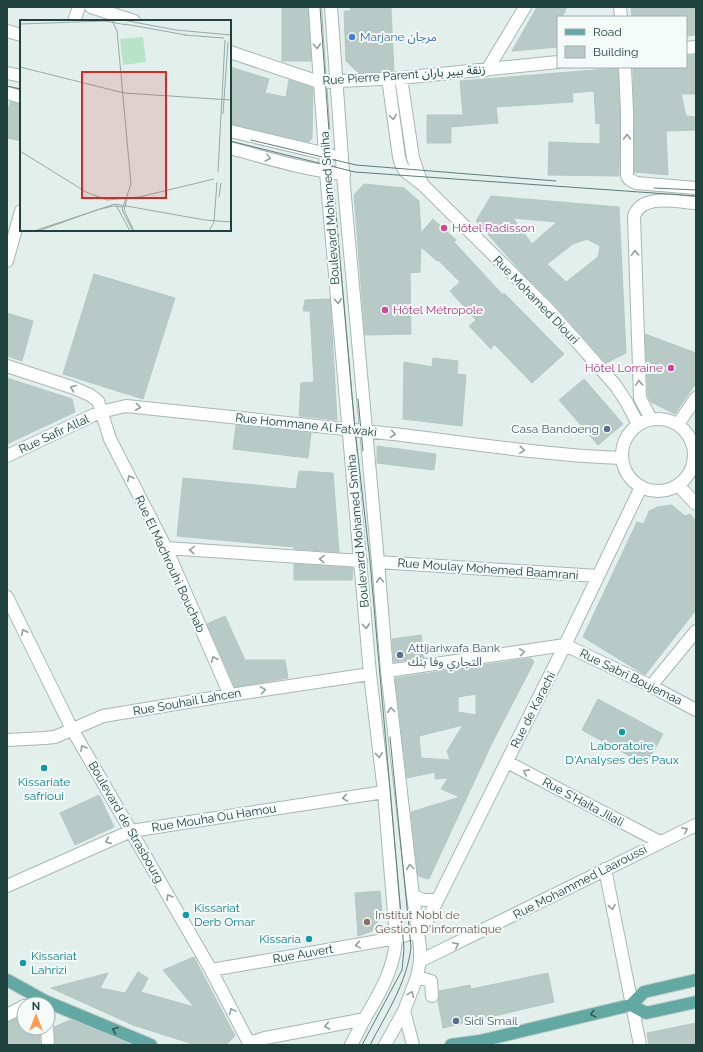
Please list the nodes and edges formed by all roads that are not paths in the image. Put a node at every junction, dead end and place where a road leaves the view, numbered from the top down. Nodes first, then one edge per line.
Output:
1 (79, 7) edge
2 (315, 7) edge
3 (331, 7) edge
4 (525, 7) edge
5 (98, 8) edge
6 (74, 20) edge
7 (131, 20) edge
8 (7, 31) edge
9 (20, 36) edge
10 (231, 52) edge
11 (557, 62) edge
12 (625, 68) edge
13 (487, 70) junction
14 (7, 73) edge
15 (20, 76) edge
16 (388, 78) junction
17 (401, 78) junction
18 (337, 81) junction
19 (319, 82) junction
20 (7, 93) edge
21 (20, 97) edge
22 (231, 131) edge
23 (231, 148) edge
24 (325, 154) junction
25 (342, 157) junction
26 (326, 172) junction
27 (344, 174) junction
28 (423, 185) junction
29 (696, 188) edge
30 (696, 203) edge
31 (20, 215) edge
32 (7, 261) edge
33 (7, 366) edge
34 (696, 398) edge
35 (100, 412) junction
36 (651, 419) junction
37 (638, 424) junction
38 (678, 424) junction
39 (349, 429) junction
40 (366, 431) junction
41 (695, 452) edge
42 (7, 456) edge
43 (621, 458) junction
44 (678, 485) junction
45 (641, 487) junction
46 (696, 504) edge
47 (166, 548) junction
48 (361, 561) junction
49 (378, 562) junction
50 (598, 576) junction
51 (7, 597) edge
52 (696, 631) edge
53 (565, 646) junction
54 (387, 671) junction
55 (370, 674) junction
56 (651, 686) junction
57 (230, 695) junction
58 (696, 710) edge
59 (72, 729) junction
60 (7, 740) edge
61 (507, 762) junction
62 (384, 792) junction
63 (696, 825) edge
64 (131, 831) junction
65 (660, 842) junction
66 (605, 869) junction
67 (7, 886) edge
68 (413, 896) junction
69 (437, 900) junction
70 (419, 931) junction
71 (396, 938) junction
72 (420, 961) junction
73 (211, 970) junction
74 (417, 977) junction
75 (7, 980) edge
76 (696, 980) edge
77 (30, 996) edge
78 (432, 996) dead end
79 (696, 1002) edge
80 (631, 1005) junction
81 (56, 1008) edge
82 (16, 1010) edge
83 (404, 1011) junction
84 (7, 1015) edge
85 (365, 1019) junction
86 (250, 1044) edge
87 (152, 1045) edge
88 (351, 1045) edge
89 (385, 1045) edge
90 (413, 1045) edge
91 (451, 1045) edge
92 (640, 1045) edge

1 - 6 street
2 -> 19 street, Boulevard Mohamed Smiha
3 - 18 street, Boulevard Mohamed Smiha
4 - 13 street
5 - 7 street
8 - 9 street
10 - 19 street, Rue Pierre Parent زنقة بيير باران
11 - 13 street, Rue Pierre Parent زنقة بيير باران
29 -> 12 street
13 - 17 street, Rue Pierre Parent زنقة بيير باران
14 - 15 street
16 - 17 street, Rue Pierre Parent زنقة بيير باران
16 - 18 street, Rue Pierre Parent زنقة بيير باران
16 -> 28 street, Rue Mohamed Diouri
17 - 28 street
18 - 19 street, Rue Pierre Parent زنقة بيير باران
18 - 25 street, Boulevard Mohamed Smiha
19 - 24 street, Boulevard Mohamed Smiha
20 - 21 street
22 - 24 street
23 -> 26 street
24 - 25 street
24 - 26 street, Boulevard Mohamed Smiha
25 - 27 street, Boulevard Mohamed Smiha
26 - 27 street
26 -> 39 street, Boulevard Mohamed Smiha
27 - 40 street, Boulevard Mohamed Smiha
28 - 37 street, Rue Mohamed Diouri
36 -> 30 street
31 - 32 street
35 -> 33 street
34 - 38 street
35 -> 39 street, Rue Hommane Al Fatwaki
35 - 42 street, Rue Safir Allal
47 -> 35 street, Rue El Machrouhi Bouchab
36 - 37 street
36 - 38 street
37 - 43 street
38 - 41 street
39 - 40 street, Rue Hommane Al Fatwaki
39 - 48 street, Boulevard Mohamed Smiha
40 -> 43 street, Rue Hommane Al Fatwaki
40 - 49 street, Boulevard Mohamed Smiha
41 - 44 street
43 - 45 street
44 - 45 street
44 - 46 street
45 - 50 street, Rue de Karachi
48 -> 47 street
57 -> 47 street, Rue El Machrouhi Bouchab
48 -> 55 street, Boulevard Mohamed Smiha
49 - 50 street, Rue Moulay Mohemed Baamrani
54 -> 49 street, Boulevard Mohamed Smiha
50 - 53 street, Rue de Karachi
59 -> 51 street, Boulevard de Strasbourg
52 - 56 street
54 -> 53 street
53 - 56 street, Rue Sabri Boujemaa
53 - 61 street, Rue de Karachi
68 -> 54 street, Boulevard Mohamed Smiha
57 -> 55 street, Rue Souhail Lahcen
55 -> 62 street, Boulevard Mohamed Smiha
56 - 58 street, Rue Sabri Boujemaa
57 - 59 street, Rue Souhail Lahcen
59 - 60 street, Rue Souhail Lahcen
64 -> 59 street, Boulevard de Strasbourg
65 -> 61 street, Rue S'Haita Jilali
61 - 69 street, Rue de Karachi
62 -> 64 street, Rue Mouha Ou Hamou
62 - 71 street, Boulevard Mohamed Smiha
65 -> 63 street, Rue Mohammed Laaroussi
64 -> 67 street, Rue Mouha Ou Hamou
73 -> 64 street, Boulevard de Strasbourg
65 - 66 street, Rue Mohammed Laaroussi
72 -> 66 street, Rue Mohammed Laaroussi
66 -> 80 street
68 - 69 street
68 - 70 street, Boulevard Mohamed Smiha
69 - 70 street, Rue de Karachi
70 - 71 street, Rue Auvert
70 - 72 street, Boulevard Mohamed Smiha
71 -> 73 street, Rue Auvert
71 - 85 street, Boulevard Mohamed Smiha
72 - 74 street, Boulevard Mohamed Smiha
86 -> 73 street, Boulevard de Strasbourg
74 - 78 street
83 -> 74 street, Boulevard Mohamed Smiha
75 - 77 main road
76 - 80 main road
79 - 80 main road
80 -> 91 main road
80 - 92 street
87 -> 81 main road
82 - 84 street
83 - 89 street
83 - 90 street
85 -> 86 street
85 - 88 street, Boulevard Mohamed Smiha

